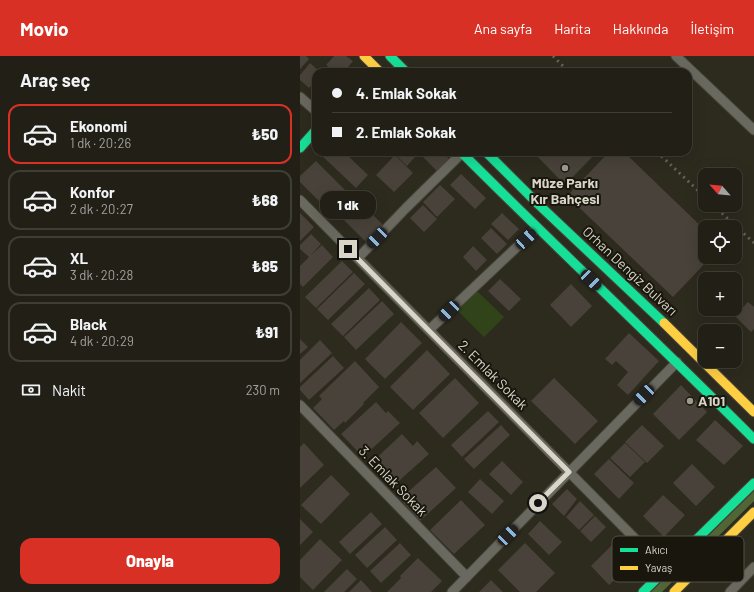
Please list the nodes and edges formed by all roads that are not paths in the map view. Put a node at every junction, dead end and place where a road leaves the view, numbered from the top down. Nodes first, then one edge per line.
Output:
1 (364, 56) edge
2 (381, 56) edge
3 (390, 56) edge
4 (676, 56) edge
5 (369, 68) edge
6 (402, 68) edge
7 (689, 68) edge
8 (692, 71) edge
9 (300, 97) edge
10 (312, 108) edge
11 (754, 130) edge
12 (312, 134) edge
13 (300, 148) edge
14 (458, 156) edge
15 (466, 156) edge
16 (490, 156) edge
17 (300, 200) edge
18 (537, 228) junction
19 (358, 258) junction
20 (429, 330) junction
21 (677, 362) junction
22 (300, 405) edge
23 (754, 412) edge
24 (754, 440) edge
25 (569, 472) junction
26 (753, 480) edge
27 (754, 512) edge
28 (632, 536) edge
29 (699, 536) edge
30 (730, 536) edge
31 (754, 567) edge
32 (467, 577) junction
33 (744, 577) edge
34 (653, 582) edge
35 (684, 582) edge
36 (740, 582) edge
37 (452, 592) edge
38 (643, 592) edge
39 (674, 592) edge
40 (730, 592) edge

1 - 5 main road
2 - 5 main road
3 - 6 main road
4 - 7 street
8 - 11 street
9 - 10 street
12 - 13 main road
14 - 19 street
15 - 18 main road
16 - 23 main road, Orhan Dengiz Bulvarı
17 - 19 street, 2. Emlak Sokak
18 - 20 street
18 - 21 main road
19 - 20 street, 2. Emlak Sokak
20 - 25 street, 2. Emlak Sokak
21 - 24 main road
21 - 25 street
22 - 32 street, 3. Emlak Sokak
25 - 28 street, 2. Emlak Sokak
25 - 32 street
26 - 29 main road
27 - 30 main road
31 - 33 street
32 - 37 street
34 - 38 main road
35 - 39 main road
36 - 40 street

